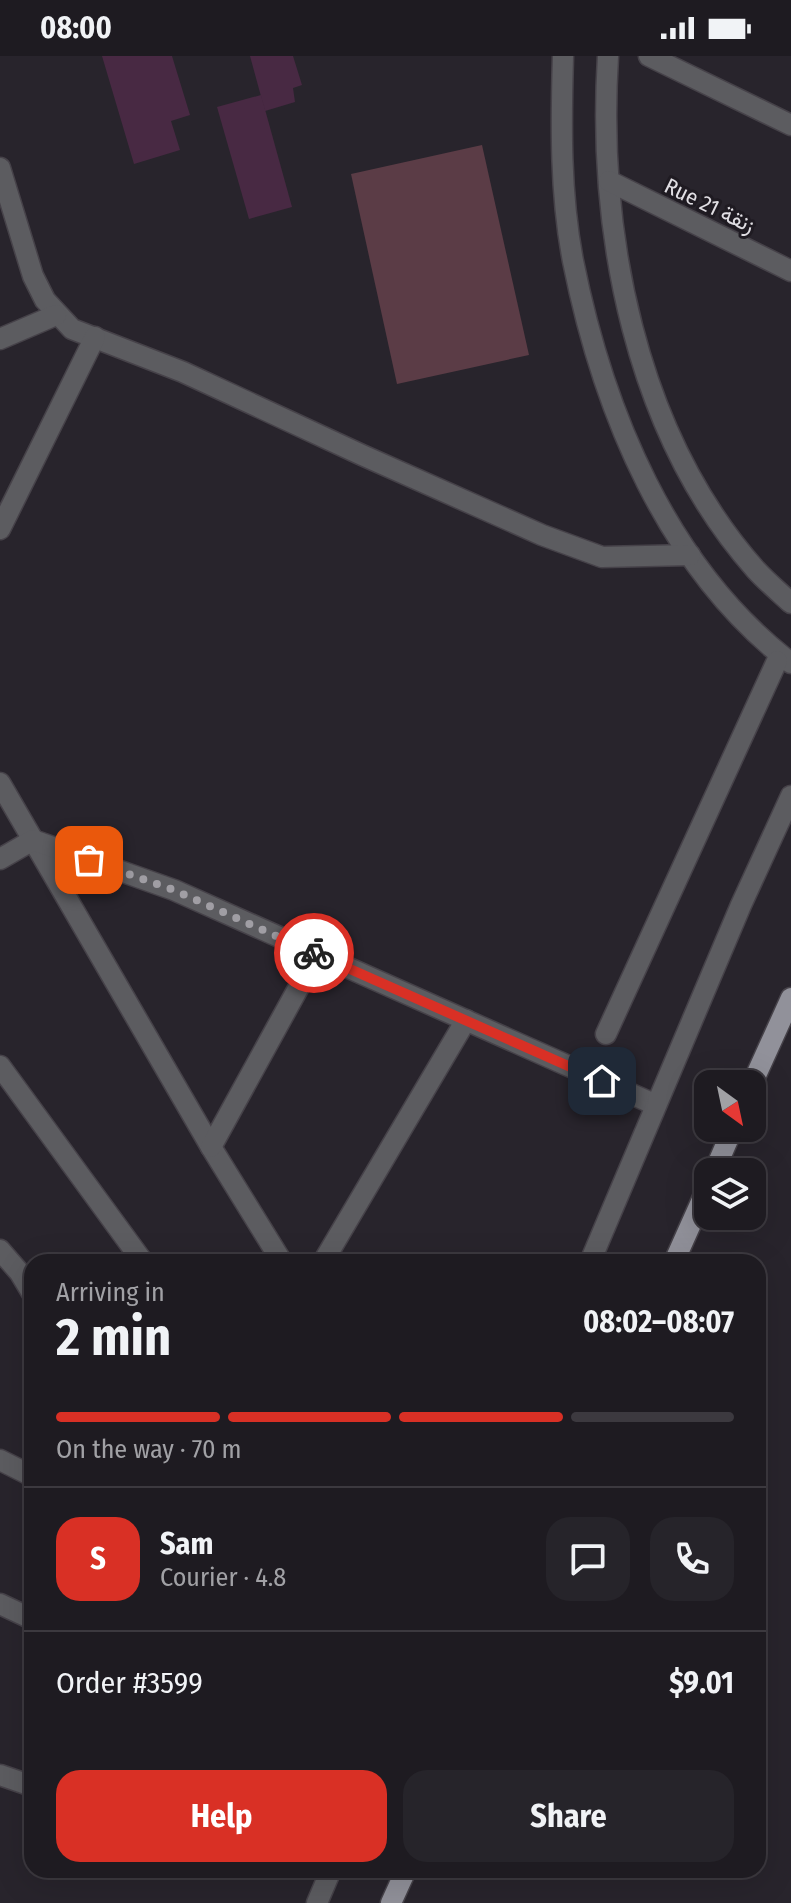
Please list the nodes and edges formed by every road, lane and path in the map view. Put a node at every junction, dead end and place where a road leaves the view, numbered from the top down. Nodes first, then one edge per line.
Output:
1 (563, 56) edge
2 (608, 56) edge
3 (649, 56) edge
4 (791, 125) edge
5 (0, 168) edge
6 (609, 181) junction
7 (791, 271) edge
8 (56, 315) junction
9 (95, 337) junction
10 (0, 339) edge
11 (0, 529) edge
12 (690, 555) junction
13 (791, 603) edge
14 (784, 662) edge
15 (0, 783) edge
16 (791, 796) edge
17 (33, 840) junction
18 (0, 859) edge
19 (317, 954) junction
20 (791, 998) edge
21 (466, 1020) junction
22 (606, 1034) dead end
23 (0, 1066) edge
24 (758, 1070) edge
25 (656, 1105) junction
26 (211, 1147) junction
27 (694, 1217) edge
28 (0, 1250) edge
29 (137, 1254) edge
30 (277, 1254) edge
31 (328, 1254) edge
32 (593, 1254) edge
33 (678, 1254) edge
34 (24, 1280) edge
35 (0, 1460) edge
36 (24, 1472) edge
37 (0, 1604) edge
38 (24, 1615) edge
39 (0, 1775) edge
40 (24, 1783) edge
41 (328, 1878) edge
42 (402, 1878) edge
43 (317, 1903) edge
44 (391, 1903) edge

1 - 12 street
2 - 6 street
3 - 4 street
5 - 8 street
6 - 7 street, Rue 21 زنقة
6 - 13 street
8 - 9 street
8 - 10 street
9 - 11 street
9 - 12 street
12 - 14 street
14 - 22 street
15 - 17 street
16 - 25 street
17 - 18 street
17 - 19 street
17 - 26 street
19 - 21 street
19 - 26 street
20 - 24 main road
21 - 25 street
21 - 31 street
23 - 29 street
25 - 32 street
26 - 30 street
27 - 33 main road
28 - 34 street
35 - 36 street
37 - 38 street
39 - 40 street
41 - 43 street
42 - 44 main road

